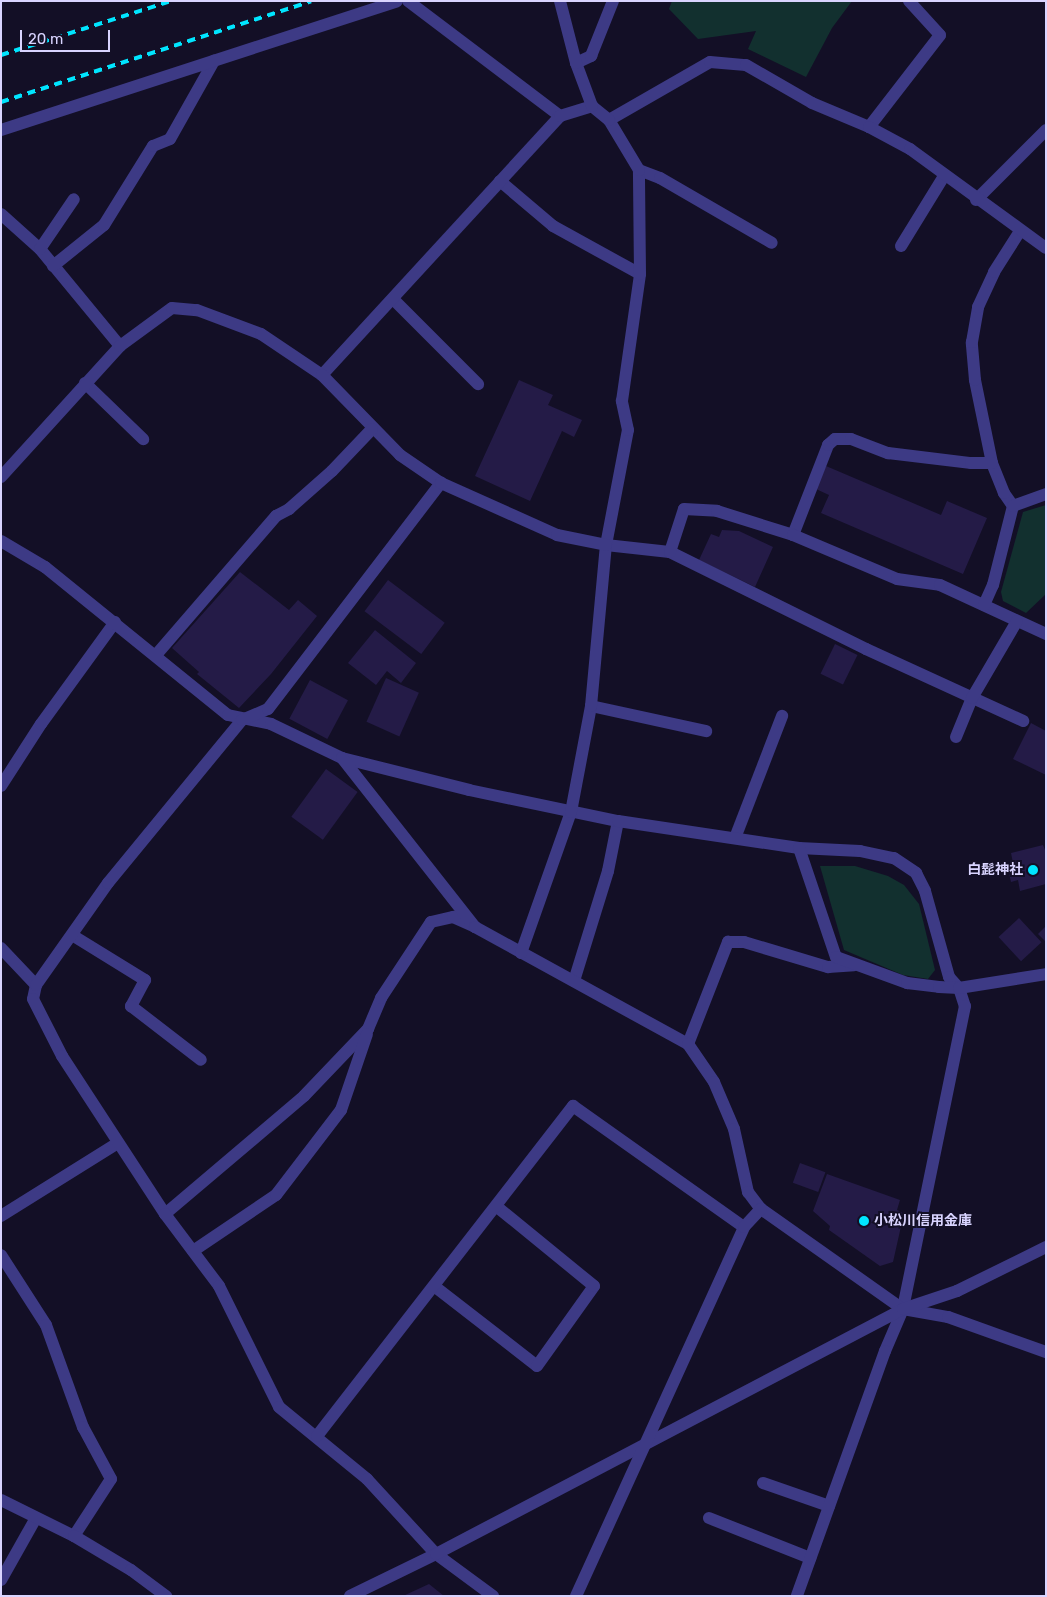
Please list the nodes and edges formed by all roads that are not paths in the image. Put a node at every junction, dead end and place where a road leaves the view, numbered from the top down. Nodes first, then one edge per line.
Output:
1 (397, 1) edge
2 (408, 1) edge
3 (560, 1) edge
4 (613, 1) edge
5 (909, 1) edge
6 (214, 61) junction
7 (576, 63) junction
8 (592, 106) junction
9 (560, 116) junction
10 (608, 120) junction
11 (870, 127) junction
12 (1, 130) edge
13 (1046, 130) edge
14 (639, 170) junction
15 (944, 176) junction
16 (500, 181) junction
17 (74, 200) dead end
18 (976, 200) junction
19 (1, 214) edge
20 (1020, 231) junction
21 (772, 244) dead end
22 (901, 246) dead end
23 (1046, 248) edge
24 (40, 250) junction
25 (53, 266) junction
26 (640, 274) junction
27 (394, 300) junction
28 (120, 346) junction
29 (322, 375) junction
30 (85, 383) junction
31 (478, 384) dead end
32 (372, 429) junction
33 (143, 439) dead end
34 (992, 463) junction
35 (1, 477) edge
36 (441, 483) junction
37 (1046, 494) edge
38 (1013, 506) junction
39 (793, 535) junction
40 (1, 541) edge
41 (606, 545) junction
42 (670, 552) junction
43 (984, 605) junction
44 (1017, 621) junction
45 (116, 622) junction
46 (1046, 634) edge
47 (156, 655) junction
48 (972, 698) junction
49 (590, 706) junction
50 (782, 716) dead end
51 (242, 720) junction
52 (1023, 721) dead end
53 (706, 731) dead end
54 (956, 737) dead end
55 (342, 758) junction
56 (1, 786) edge
57 (571, 812) junction
58 (618, 821) junction
59 (735, 838) junction
60 (799, 848) junction
61 (475, 927) junction
62 (72, 935) junction
63 (1, 948) edge
64 (521, 953) junction
65 (854, 965) junction
66 (1046, 974) edge
67 (574, 981) junction
68 (36, 986) junction
69 (959, 988) junction
70 (368, 1029) junction
71 (688, 1044) junction
72 (201, 1060) dead end
73 (118, 1143) junction
74 (496, 1207) junction
75 (760, 1209) junction
76 (165, 1214) junction
77 (1, 1216) edge
78 (744, 1227) junction
79 (1046, 1247) edge
80 (193, 1251) junction
81 (1, 1255) edge
82 (434, 1286) junction
83 (903, 1309) junction
84 (1046, 1352) edge
85 (316, 1436) junction
86 (648, 1442) junction
87 (763, 1483) dead end
88 (1, 1500) edge
89 (829, 1506) junction
90 (36, 1518) junction
91 (709, 1518) dead end
92 (74, 1536) junction
93 (436, 1554) junction
94 (810, 1558) junction
95 (1, 1580) edge
96 (166, 1596) edge
97 (350, 1596) edge
98 (493, 1596) edge
99 (576, 1596) edge
100 (797, 1596) edge

1 - 6 street
2 - 9 street
3 - 7 street
4 - 7 street
5 - 11 street
6 - 12 street
6 - 25 street
7 - 8 street
8 - 9 street
8 - 10 street
9 - 16 street
10 - 11 street
10 - 14 street
11 - 15 street
13 - 18 street
14 - 21 street
14 - 26 street
15 - 18 street
15 - 22 street
16 - 26 street
16 - 27 street
17 - 24 street
18 - 20 street
19 - 24 street
20 - 23 street
20 - 34 street
24 - 25 street
25 - 28 street
26 - 41 street
27 - 29 street
27 - 31 street
28 - 29 street
28 - 30 street
29 - 32 street
30 - 33 street
30 - 35 street
32 - 36 street
32 - 47 street
34 - 38 street
34 - 39 street
36 - 41 street
36 - 51 street
37 - 38 street
38 - 43 street
39 - 42 street
39 - 43 street
40 - 45 street
41 - 42 street
41 - 49 street
42 - 48 street
43 - 44 street
44 - 46 street
44 - 48 street
45 - 47 street
45 - 56 street
47 - 51 street
48 - 52 street
48 - 54 street
49 - 53 street
49 - 57 street
50 - 59 street
51 - 55 street
51 - 62 street
55 - 57 street
55 - 61 street
57 - 58 street
57 - 64 street
58 - 59 street
58 - 67 street
59 - 60 street
60 - 65 street
60 - 69 street
61 - 64 street
61 - 70 street
62 - 68 street
62 - 72 street
63 - 68 street
64 - 67 street
65 - 69 street
65 - 71 street
66 - 69 street
67 - 71 street
68 - 73 street
69 - 83 street
70 - 76 street
70 - 80 street
71 - 75 street
73 - 76 street
73 - 77 street
74 - 78 street
74 - 82 street
74 - 82 street
75 - 78 street
75 - 83 street
76 - 80 street
78 - 86 street
79 - 83 street
80 - 85 street
81 - 92 street
82 - 85 street
83 - 84 street
83 - 86 street
83 - 89 street
85 - 93 street
86 - 93 street
86 - 99 street
87 - 89 street
88 - 90 street
89 - 94 street
90 - 92 street
90 - 95 street
91 - 94 street
92 - 96 street
93 - 97 street
93 - 98 street
94 - 100 street

